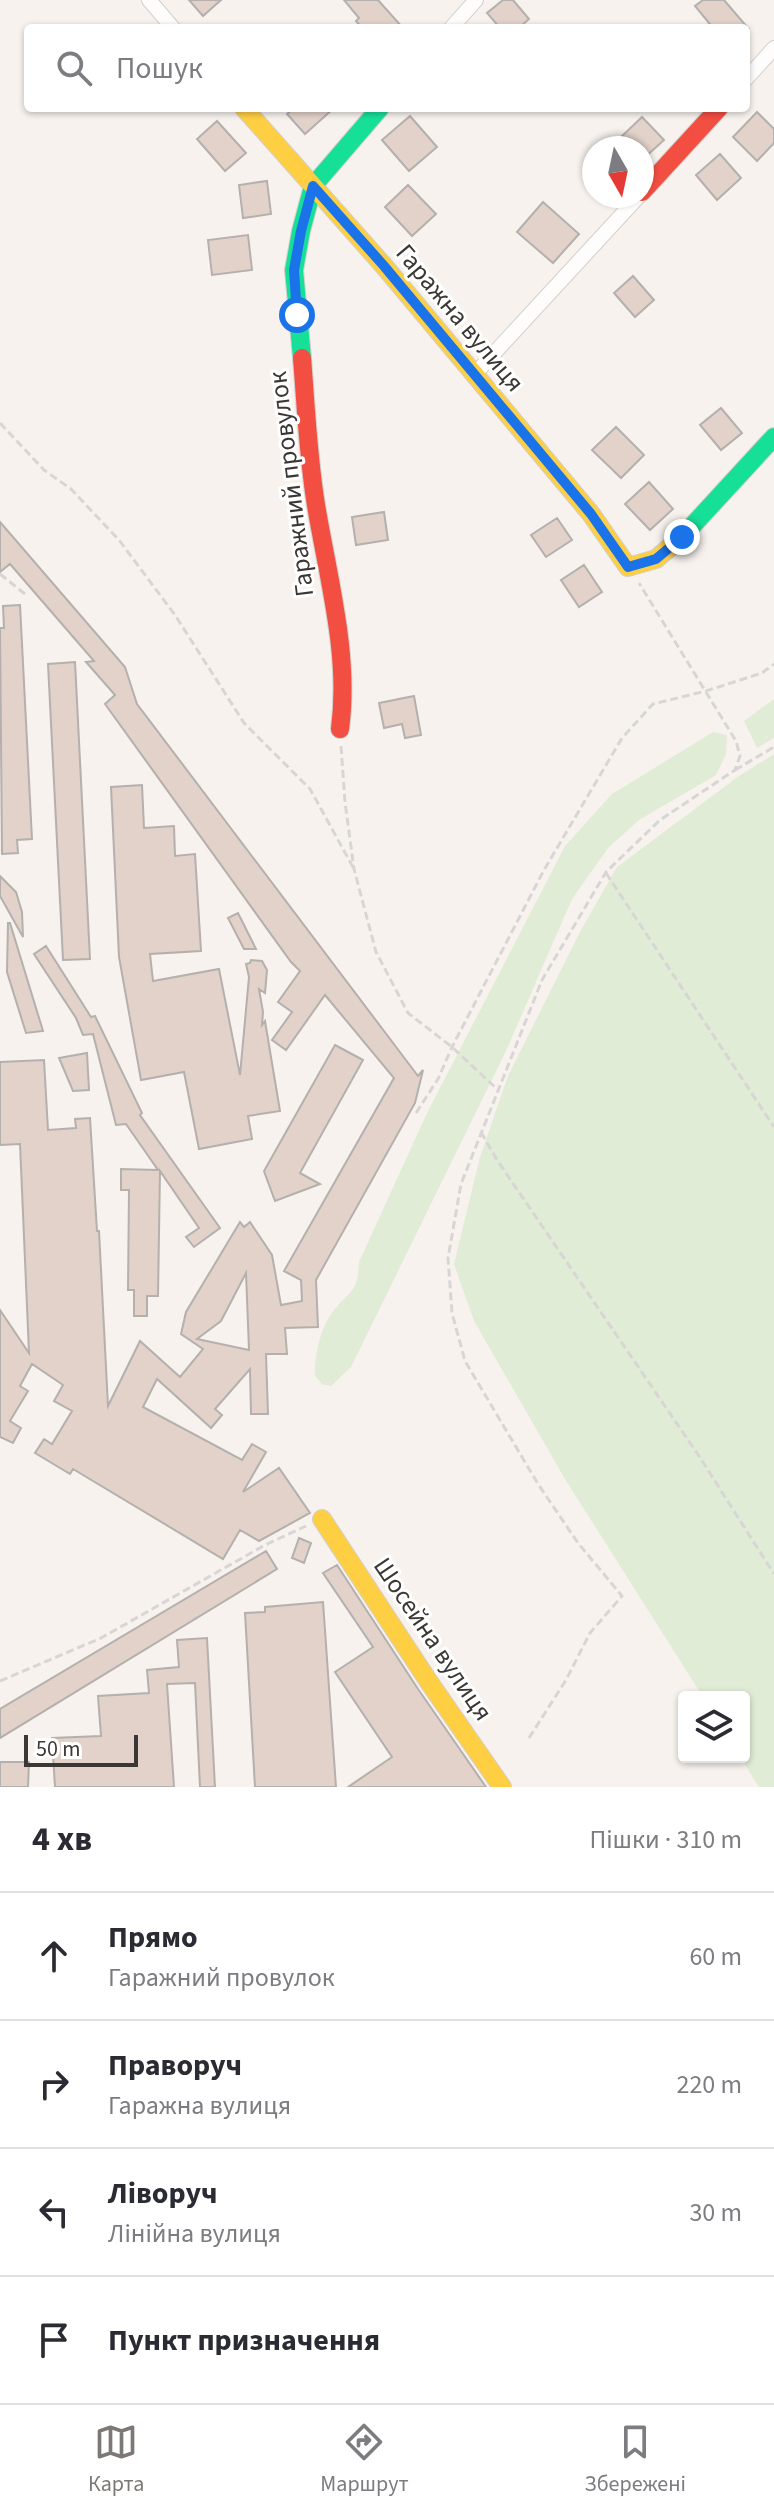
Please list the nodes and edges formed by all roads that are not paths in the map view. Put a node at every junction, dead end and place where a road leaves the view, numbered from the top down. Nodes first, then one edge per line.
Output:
1 (149, 0) edge
2 (476, 0) edge
3 (170, 24) edge
4 (455, 24) edge
5 (774, 48) edge
6 (750, 75) edge
7 (248, 112) edge
8 (377, 112) edge
9 (715, 112) edge
10 (654, 179) edge
11 (313, 186) junction
12 (627, 208) edge
13 (474, 375) junction
14 (774, 437) edge
15 (340, 729) road end
16 (322, 1519) road end
17 (502, 1787) edge

1 - 3 street
2 - 4 street
5 - 6 street
7 - 11 street, Гаражна вулиця
8 - 11 street
9 - 10 street
11 - 13 street, Гаражна вулиця
11 - 15 street, Гаражний провулок
12 - 13 street
13 - 14 street, Гаражна вулиця
16 - 17 street, Шосейна вулиця

